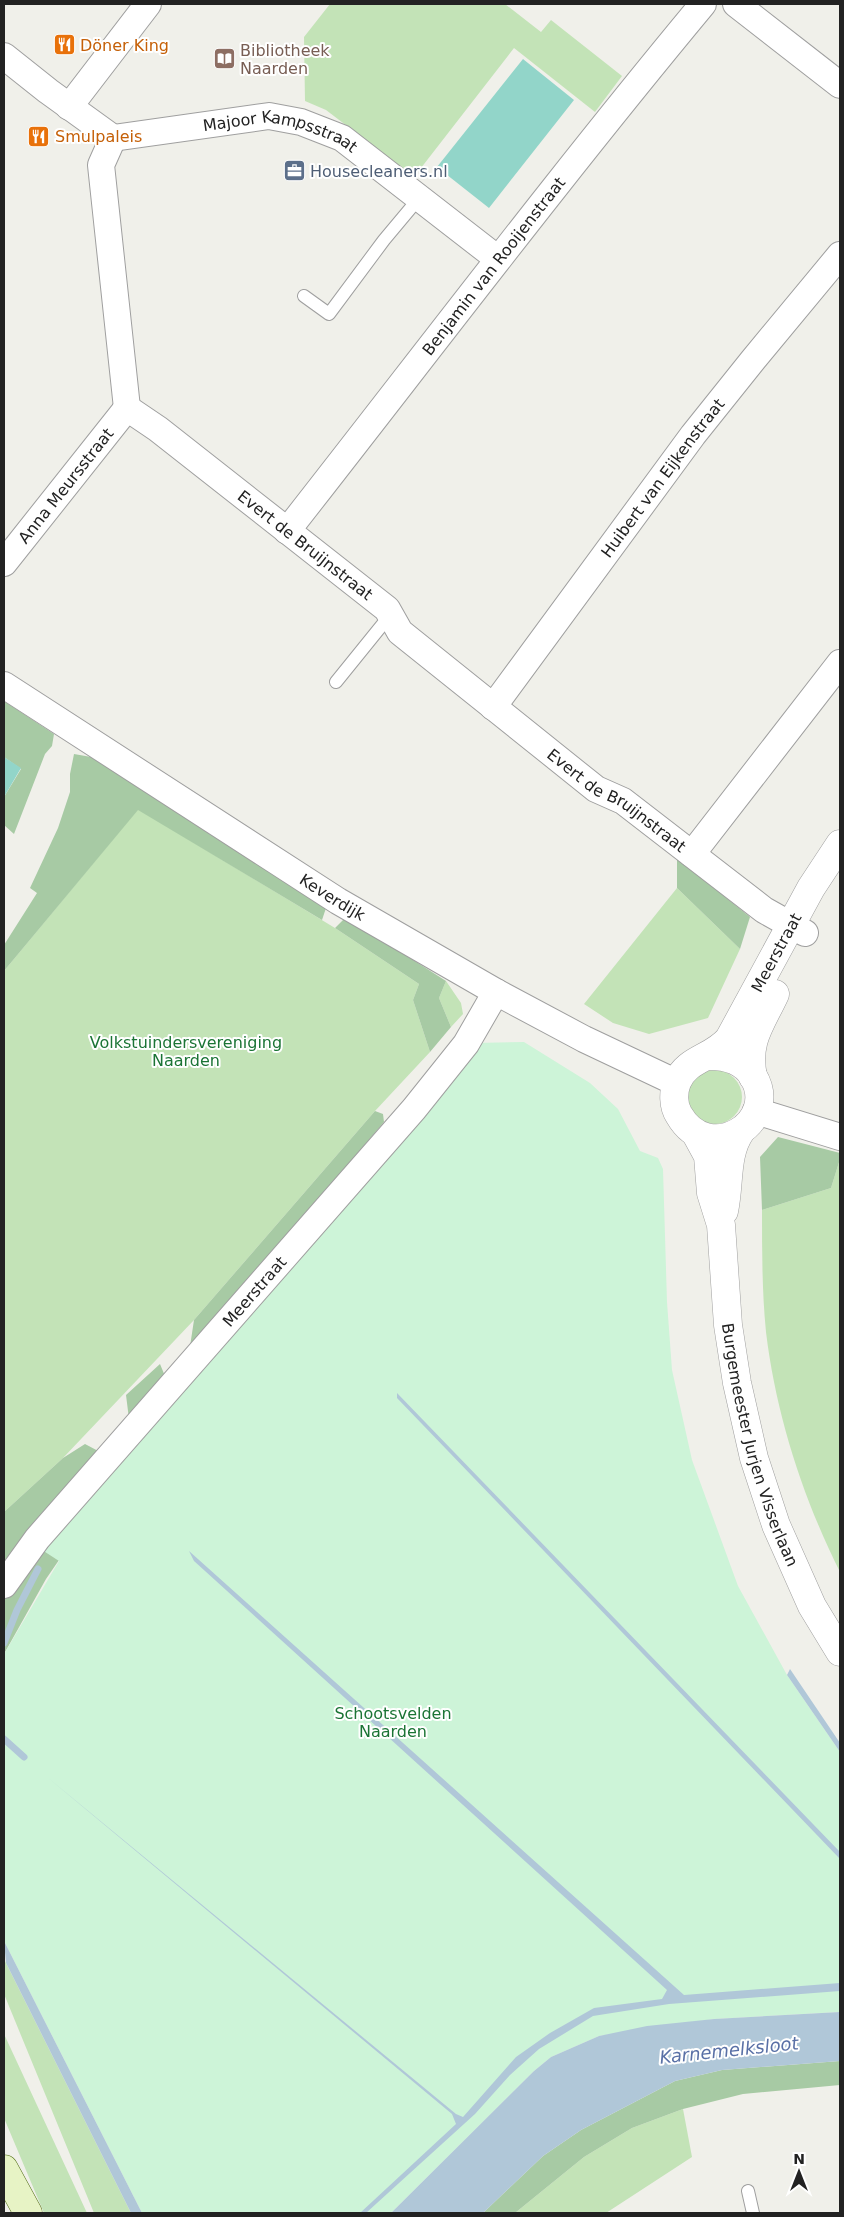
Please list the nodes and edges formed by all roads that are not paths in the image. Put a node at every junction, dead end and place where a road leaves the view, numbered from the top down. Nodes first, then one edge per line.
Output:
1 (148, 4) edge
2 (703, 4) edge
3 (736, 4) edge
4 (6, 61) edge
5 (840, 85) edge
6 (69, 107) junction
7 (113, 138) junction
8 (420, 197) junction
9 (840, 255) edge
10 (498, 259) junction
11 (304, 296) dead end
12 (127, 408) junction
13 (287, 531) junction
14 (4, 563) edge
15 (391, 614) junction
16 (840, 662) edge
17 (336, 682) dead end
18 (4, 685) edge
19 (493, 707) junction
20 (840, 844) edge
21 (692, 854) junction
22 (840, 870) edge
23 (798, 930) junction
24 (496, 992) junction
25 (710, 1056) junction
26 (753, 1077) junction
27 (677, 1082) junction
28 (748, 1121) junction
29 (696, 1134) junction
30 (840, 1137) edge
31 (721, 1225) junction
32 (4, 1585) edge
33 (840, 1652) edge
34 (4, 2169) edge
35 (748, 2191) dead end
36 (28, 2213) edge
37 (753, 2213) edge

1 - 6 street
2 - 10 street, Benjamin van Rooijenstraat
3 - 5 street
4 - 6 street
6 - 7 street
7 - 8 street, Majoor Kampsstraat
7 - 12 street
8 - 10 street, Majoor Kampsstraat
8 - 11 lane
9 - 19 street, Huibert van Eijkenstraat
10 - 13 street, Benjamin van Rooijenstraat
12 - 13 street, Evert de Bruijnstraat
12 - 14 street, Anna Meursstraat
13 - 15 street, Evert de Bruijnstraat
15 - 17 lane
15 - 19 street, Evert de Bruijnstraat
16 - 21 street
18 - 24 street, Keverdijk
19 - 21 street, Evert de Bruijnstraat
20 - 23 street, Meerstraat
21 - 23 street, Evert de Bruijnstraat
22 - 23 street, Meerstraat
23 - 25 street, Meerstraat
23 - 26 street, Meerstraat
24 - 27 street, Keverdijk
24 - 32 street, Meerstraat
25 - 26 street
25 - 27 street
26 - 28 street
27 - 29 street
28 - 29 street
28 - 30 street
28 - 31 street, Burgemeester Jurjen Visserlaan
29 - 31 street, Burgemeester Jurjen Visserlaan
31 - 33 street, Burgemeester Jurjen Visserlaan
34 - 36 main road
35 - 37 lane

